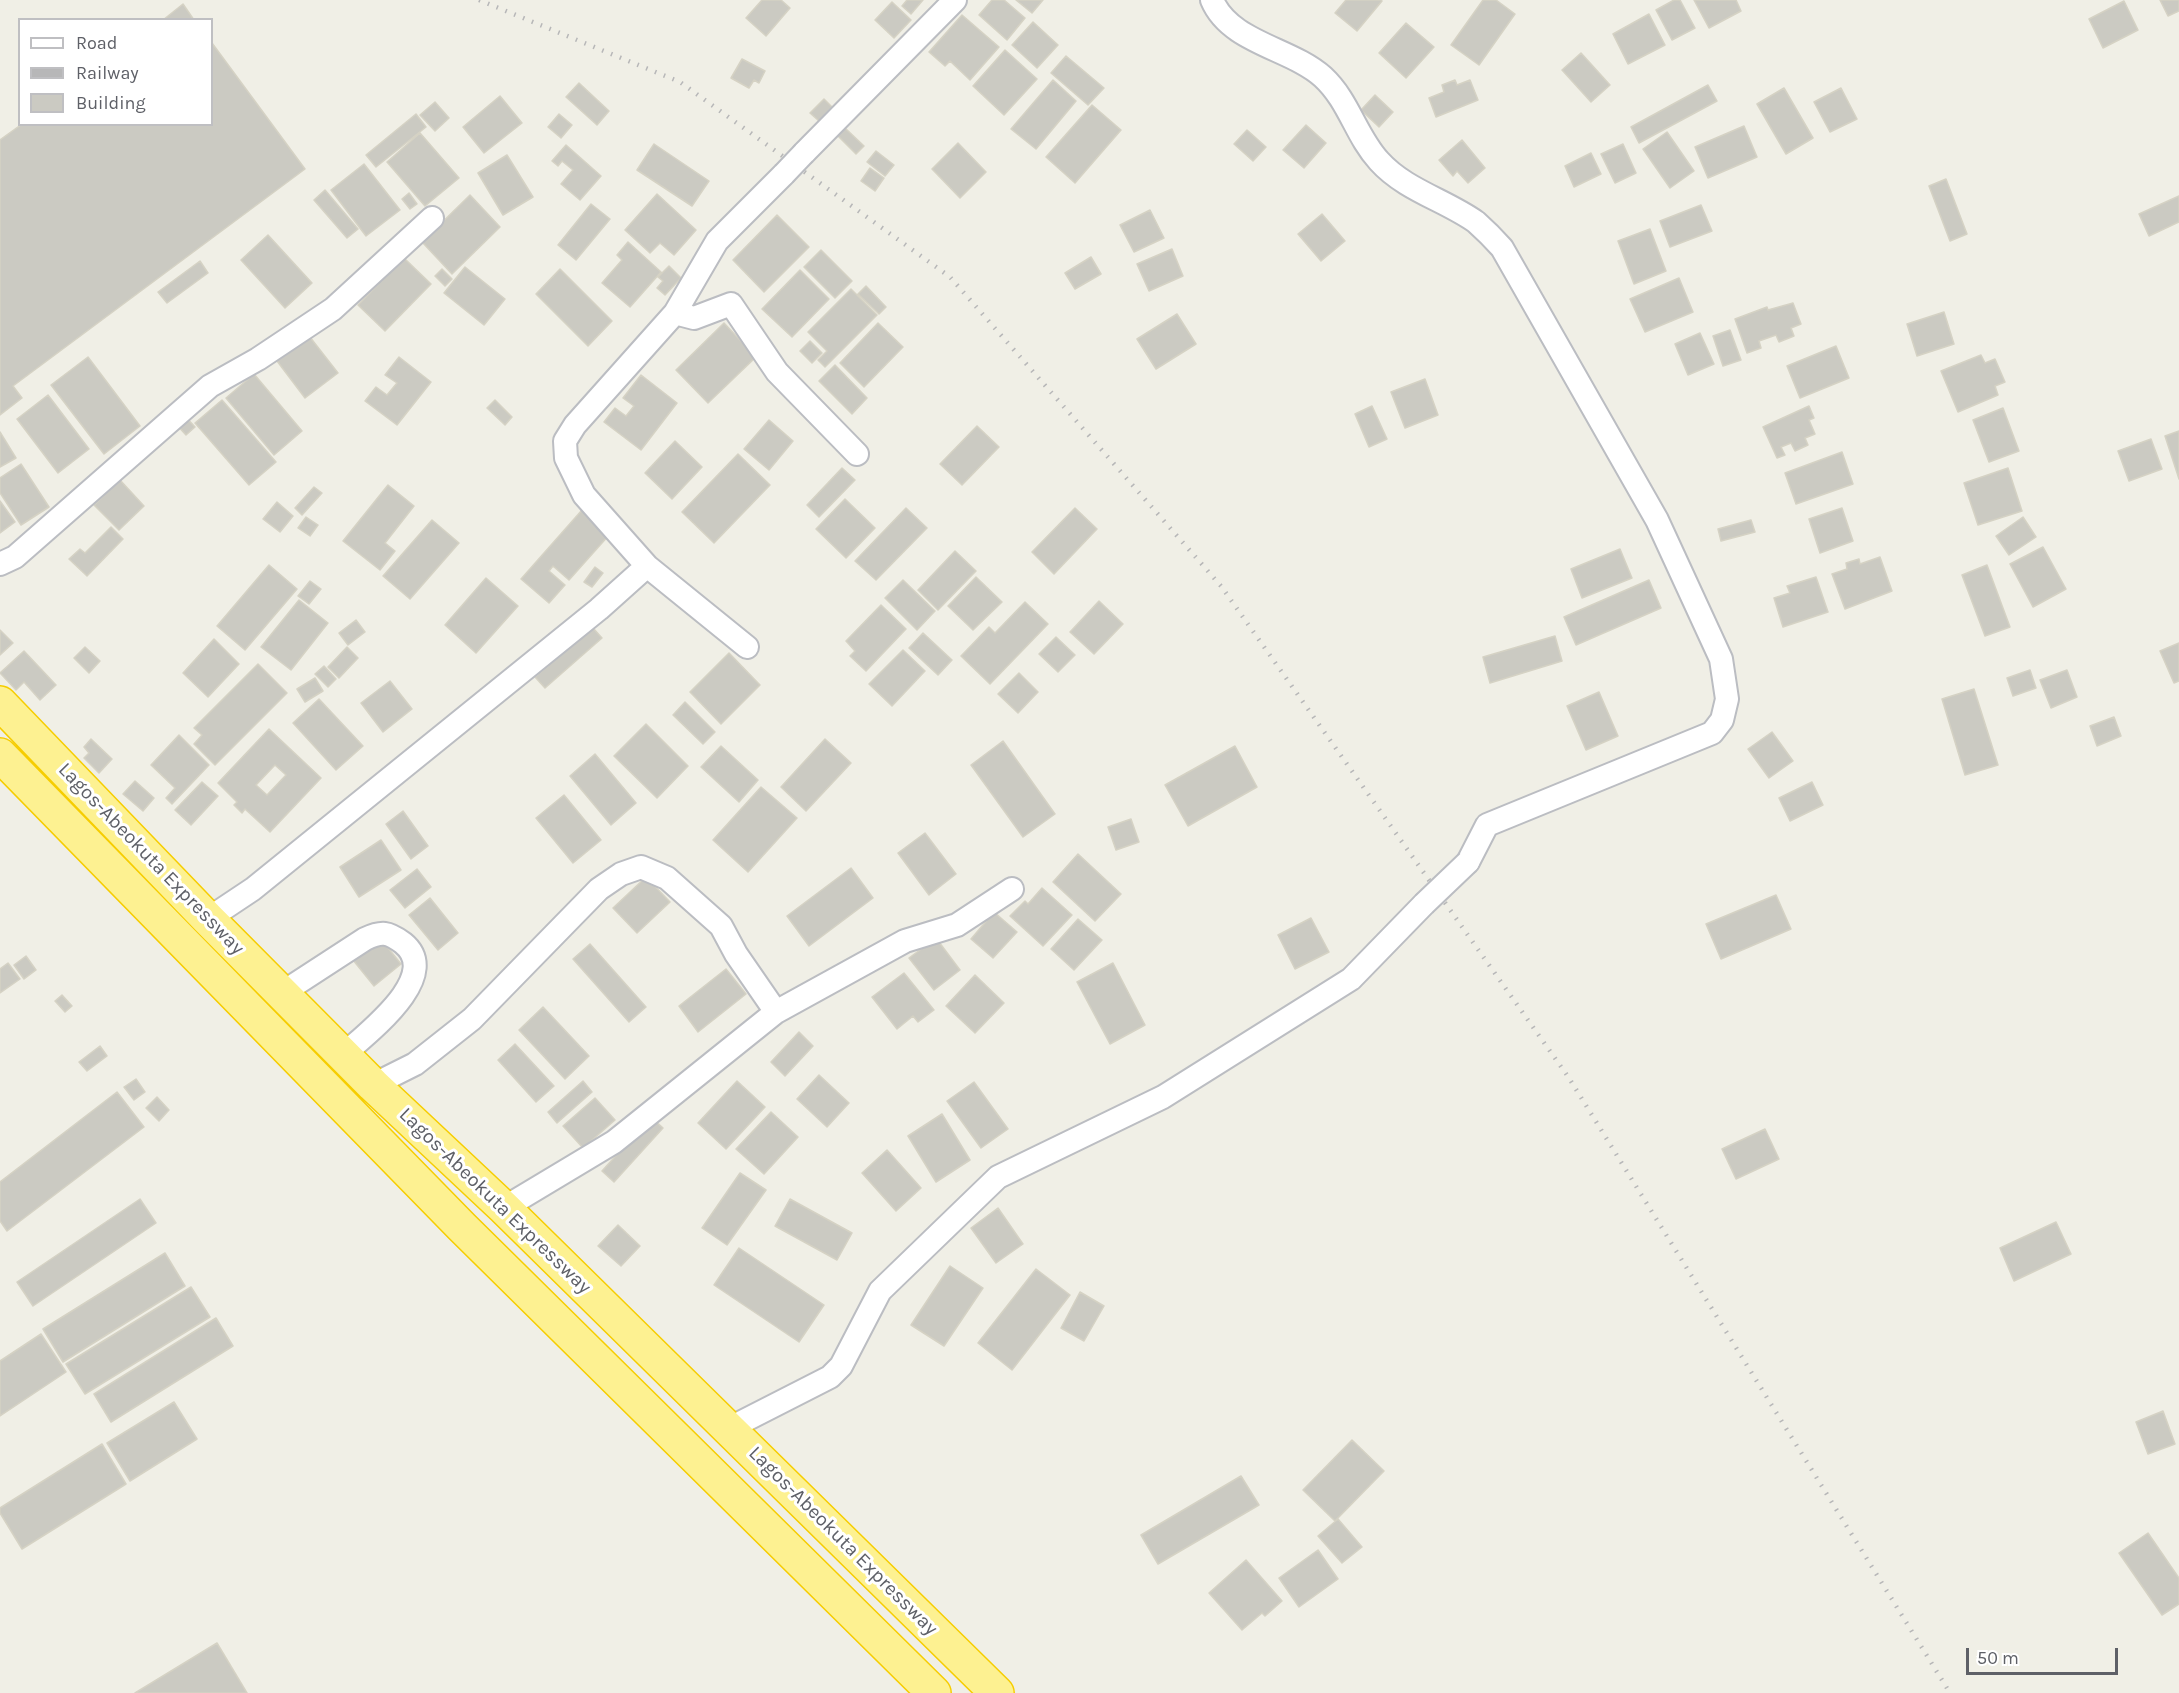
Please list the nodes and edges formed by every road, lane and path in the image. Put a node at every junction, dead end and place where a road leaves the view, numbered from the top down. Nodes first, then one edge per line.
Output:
1 (955, 0) edge
2 (1212, 0) edge
3 (432, 218) dead end
4 (675, 313) junction
5 (857, 454) dead end
6 (0, 564) edge
7 (647, 566) junction
8 (747, 647) dead end
9 (0, 703) edge
10 (0, 755) edge
11 (1012, 889) dead end
12 (208, 919) junction
13 (282, 993) junction
14 (776, 1012) junction
15 (343, 1055) junction
16 (373, 1085) junction
17 (504, 1208) junction
18 (730, 1428) junction
19 (934, 1693) edge
20 (997, 1693) edge

1 - 4 street, bridge
2 - 18 street, bridge
3 - 6 street
4 - 5 street
4 - 7 street
7 - 8 street
7 - 12 street
9 - 12 highway, Lagos-Abeokuta Expressway
10 - 19 highway, Lagos-Abeokuta Expressway
11 - 14 street
12 - 13 highway, Lagos-Abeokuta Expressway
13 - 15 highway, Lagos-Abeokuta Expressway
13 - 15 street
14 - 16 street
14 - 17 street
15 - 16 highway, Lagos-Abeokuta Expressway
16 - 17 highway, Lagos-Abeokuta Expressway
17 - 18 highway, Lagos-Abeokuta Expressway
18 - 20 highway, Lagos-Abeokuta Expressway

